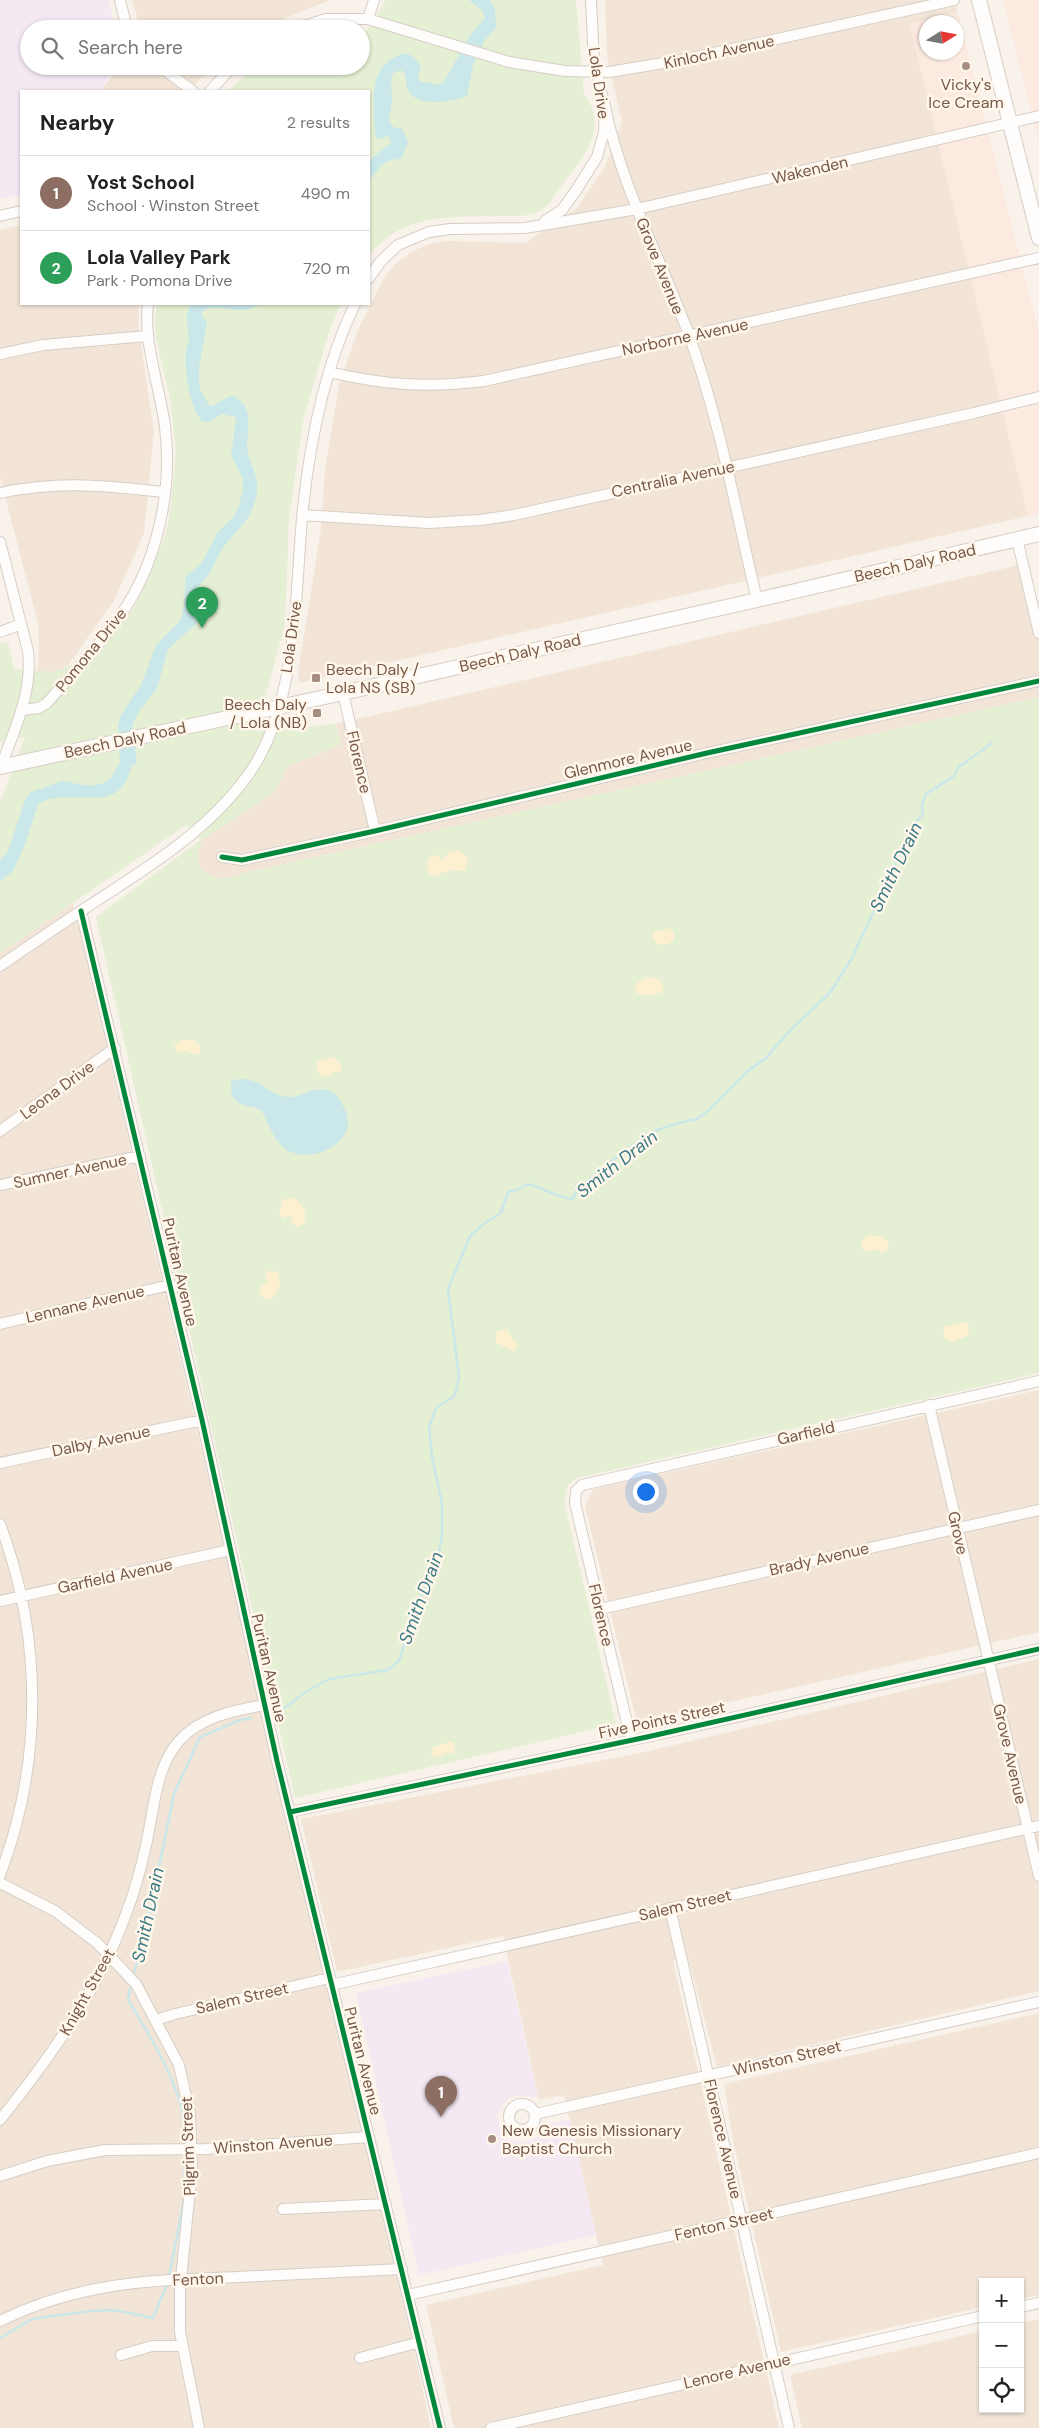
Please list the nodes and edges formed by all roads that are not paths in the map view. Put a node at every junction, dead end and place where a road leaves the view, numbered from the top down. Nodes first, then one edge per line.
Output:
1 (120, 0) edge
2 (374, 0) edge
3 (591, 0) edge
4 (954, 0) edge
5 (979, 0) edge
6 (368, 18) junction
7 (124, 20) edge
8 (323, 20) edge
9 (596, 72) junction
10 (171, 75) edge
11 (225, 75) edge
12 (192, 90) edge
13 (211, 90) edge
14 (605, 107) junction
15 (1039, 116) edge
16 (1010, 123) junction
17 (637, 209) junction
18 (20, 211) edge
19 (0, 216) edge
20 (580, 218) joint
21 (532, 226) junction
22 (1039, 238) edge
23 (1039, 258) edge
24 (370, 277) edge
25 (148, 305) edge
26 (355, 305) edge
27 (147, 336) junction
28 (689, 337) junction
29 (0, 354) edge
30 (329, 372) junction
31 (1039, 397) edge
32 (726, 468) junction
33 (165, 492) junction
34 (0, 493) edge
35 (303, 515) junction
36 (1039, 534) edge
37 (1017, 538) junction
38 (0, 542) edge
39 (757, 600) junction
40 (21, 624) junction
41 (0, 632) edge
42 (1039, 633) edge
43 (1039, 681) edge
44 (343, 693) junction
45 (279, 707) junction
46 (22, 710) junction
47 (0, 767) edge
48 (375, 831) junction
49 (222, 857) dead end
50 (81, 911) junction
51 (0, 966) edge
52 (115, 1048) junction
53 (0, 1131) edge
54 (140, 1156) junction
55 (0, 1185) edge
56 (170, 1285) junction
57 (0, 1324) edge
58 (1039, 1382) edge
59 (929, 1406) junction
60 (202, 1420) junction
61 (0, 1463) edge
62 (576, 1491) joint
63 (1039, 1510) edge
64 (0, 1524) edge
65 (957, 1528) junction
66 (230, 1550) junction
67 (22, 1596) junction
68 (0, 1601) edge
69 (600, 1609) junction
70 (1039, 1649) edge
71 (988, 1660) junction
72 (265, 1705) junction
73 (631, 1740) junction
74 (290, 1812) junction
75 (1039, 1826) edge
76 (1028, 1829) junction
77 (0, 1875) edge
78 (1039, 1876) edge
79 (0, 1883) edge
80 (670, 1908) junction
81 (110, 1956) junction
82 (330, 1981) junction
83 (1039, 2002) edge
84 (156, 2020) junction
85 (709, 2075) junction
86 (535, 2114) dead end
87 (0, 2120) edge
88 (369, 2137) junction
89 (191, 2149) junction
90 (1039, 2153) edge
91 (0, 2176) edge
92 (386, 2204) junction
93 (283, 2209) dead end
94 (742, 2220) junction
95 (402, 2269) junction
96 (182, 2279) junction
97 (408, 2296) junction
98 (1039, 2303) edge
99 (1024, 2306) edge
100 (979, 2317) edge
101 (0, 2320) edge
102 (420, 2342) junction
103 (182, 2346) junction
104 (121, 2355) dead end
105 (360, 2358) dead end
106 (774, 2362) junction
107 (200, 2428) edge
108 (440, 2428) edge
109 (491, 2428) edge
110 (789, 2428) edge

1 - 7 street
2 - 6 street
3 - 9 street, Lola Drive
4 - 9 street, Kinloch Avenue
5 - 16 main road
6 - 8 street
6 - 9 street, Kinloch Avenue
9 - 14 street, Lola Drive
10 - 12 street
11 - 13 street
14 - 17 street, Grove Avenue
14 - 21 street, Lola Drive
15 - 16 street, Wakenden
16 - 17 street, Wakenden
16 - 22 main road
17 - 20 street, Wakenden
17 - 28 street, Grove Avenue
18 - 19 street
20 - 21 street, Lola Drive
21 - 24 street, Lola Drive
23 - 28 street, Norborne Avenue
25 - 27 street, Pomona Drive
26 - 30 street, Lola Drive
27 - 29 street
27 - 33 street, Pomona Drive
28 - 30 street, Norborne Avenue
28 - 32 street, Grove Avenue
30 - 35 street, Lola Drive
31 - 32 street, Centralia Avenue
32 - 35 street, Centralia Avenue
32 - 39 street, Grove Avenue
33 - 34 street
33 - 46 street, Pomona Drive
35 - 45 street, Lola Drive
36 - 37 main road, Beech Daly Road
37 - 39 main road, Beech Daly Road
37 - 42 street
38 - 40 street
39 - 44 main road, Beech Daly Road
40 - 41 street
40 - 46 street
43 - 48 street, Glenmore Avenue
44 - 45 main road, Beech Daly Road
44 - 48 street, Florence
45 - 47 main road, Beech Daly Road
45 - 50 street, Lola Drive
46 - 47 street
48 - 49 street, Glenmore Avenue
50 - 51 street, Lola Drive
50 - 52 street, Puritan Avenue
52 - 53 street, Leona Drive
52 - 54 street, Puritan Avenue
54 - 55 street, Sumner Avenue
54 - 56 street, Puritan Avenue
56 - 57 street, Lennane Avenue
56 - 60 street, Puritan Avenue
58 - 59 street, Garfield
59 - 62 street, Garfield
59 - 65 street, Grove
60 - 61 street, Dalby Avenue
60 - 66 street, Puritan Avenue
62 - 69 street, Florence
63 - 65 street, Brady Avenue
64 - 67 street
65 - 69 street, Brady Avenue
65 - 71 street, Grove
66 - 67 street, Garfield Avenue
66 - 72 street, Puritan Avenue
67 - 68 street, Garfield Avenue
67 - 77 street
69 - 73 street, Florence
70 - 71 street, Five Points Street
71 - 73 street, Five Points Street
71 - 76 street, Grove Avenue
72 - 74 street, Puritan Avenue
72 - 81 street, Knight Street
73 - 74 street, Five Points Street
74 - 82 street, Puritan Avenue
75 - 76 street, Salem Street
76 - 78 street, Grove Avenue
76 - 80 street, Salem Street
79 - 81 street, Pilgrim Street
80 - 82 street, Salem Street
80 - 85 street, Florence Avenue
81 - 84 street, Pilgrim Street
81 - 87 street, Knight Street
82 - 84 street, Salem Street
82 - 88 street, Puritan Avenue
83 - 85 street, Winston Street
84 - 89 street, Pilgrim Street
85 - 86 street, Winston Street
85 - 94 street, Florence Avenue
88 - 89 street, Winston Avenue
88 - 92 street, Puritan Avenue
89 - 91 street, Winston Avenue
89 - 96 street, Pilgrim Street
90 - 94 street, Fenton Street
92 - 93 street
92 - 95 street, Puritan Avenue
94 - 97 street, Fenton Street
94 - 106 street, Florence Avenue
95 - 96 street, Fenton
95 - 97 street, Puritan Avenue
96 - 101 street, Fenton
96 - 103 street, Pilgrim Street
97 - 102 street, Puritan Avenue
98 - 99 street
100 - 106 street, Lenore Avenue
102 - 105 street
102 - 108 street, Puritan Avenue
103 - 104 street
103 - 107 street, Pilgrim Street
106 - 109 street, Lenore Avenue
106 - 110 street, Florence Avenue

